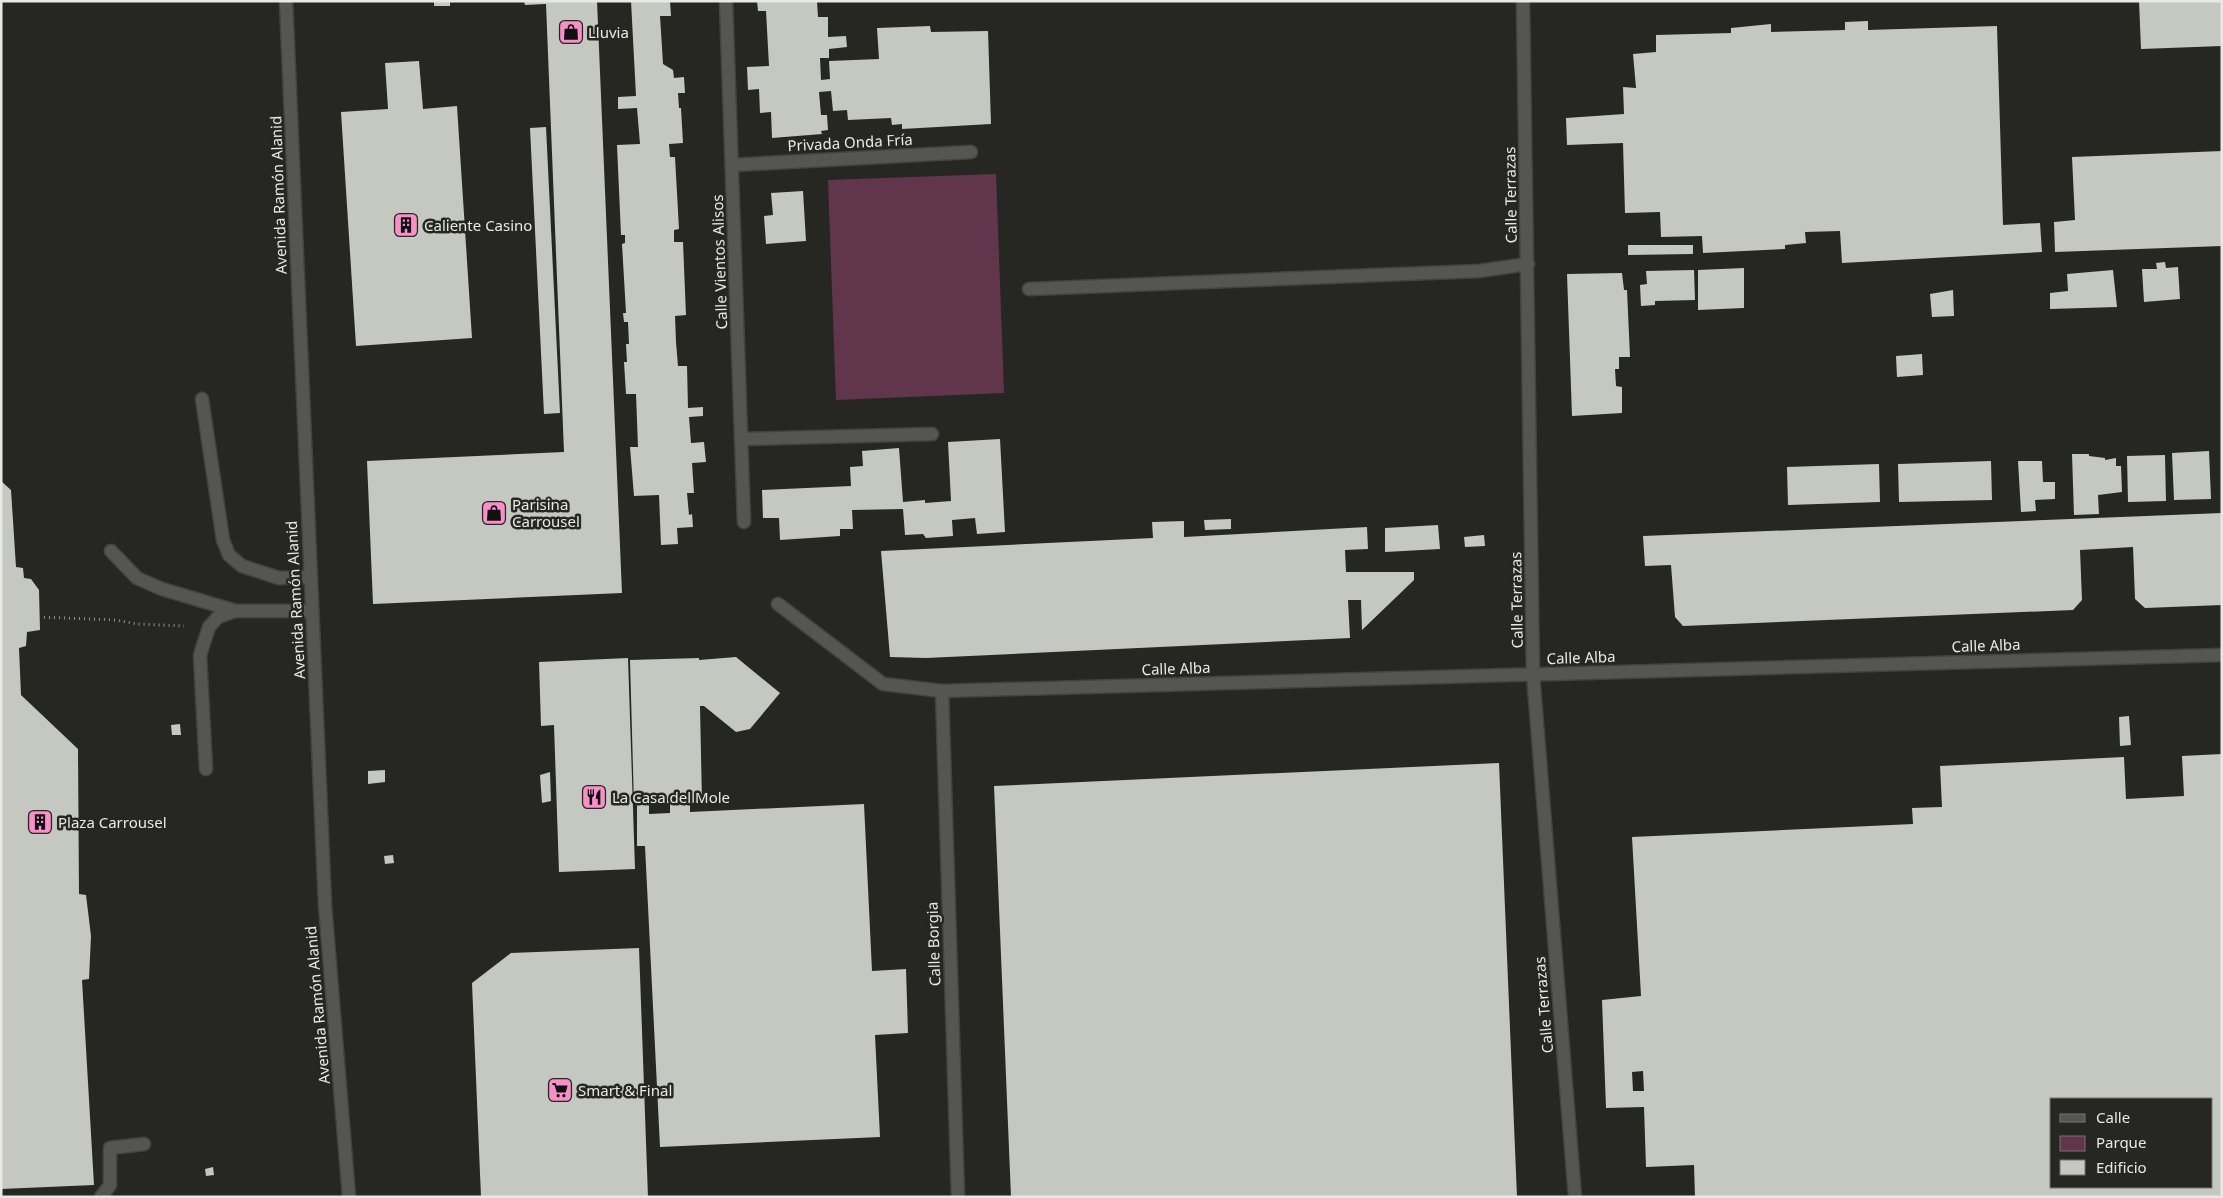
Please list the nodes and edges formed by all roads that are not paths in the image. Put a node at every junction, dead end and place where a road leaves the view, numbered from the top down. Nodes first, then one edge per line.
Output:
1 (286, 1) edge
2 (726, 1) edge
3 (1523, 1) edge
4 (970, 152) dead end
5 (732, 164) junction
6 (1528, 264) junction
7 (1029, 290) dead end
8 (202, 398) dead end
9 (932, 434) dead end
10 (741, 439) junction
11 (744, 522) dead end
12 (112, 551) dead end
13 (310, 577) junction
14 (778, 604) dead end
15 (236, 611) junction
16 (312, 611) junction
17 (2222, 655) edge
18 (1533, 674) junction
19 (942, 691) junction
20 (206, 768) dead end
21 (144, 1144) dead end
22 (101, 1197) edge
23 (349, 1197) edge
24 (958, 1197) edge
25 (1575, 1197) edge

1 - 13 street, Avenida Ramón Alanid
2 - 5 street, Calle Vientos Alisos
3 - 6 street, Calle Terrazas
4 - 5 street, Privada Onda Fría
5 - 10 street, Calle Vientos Alisos
6 - 7 street
6 - 18 street, Calle Terrazas
8 - 13 street
9 - 10 street
10 - 11 street, Calle Vientos Alisos
12 - 15 street
13 - 16 street, Avenida Ramón Alanid
14 - 19 street, Calle Alba
15 - 16 street
15 - 20 street
16 - 23 street, Avenida Ramón Alanid
17 - 18 street, Calle Alba
18 - 19 street, Calle Alba
18 - 25 street, Calle Terrazas
19 - 24 street, Calle Borgia
21 - 22 street

